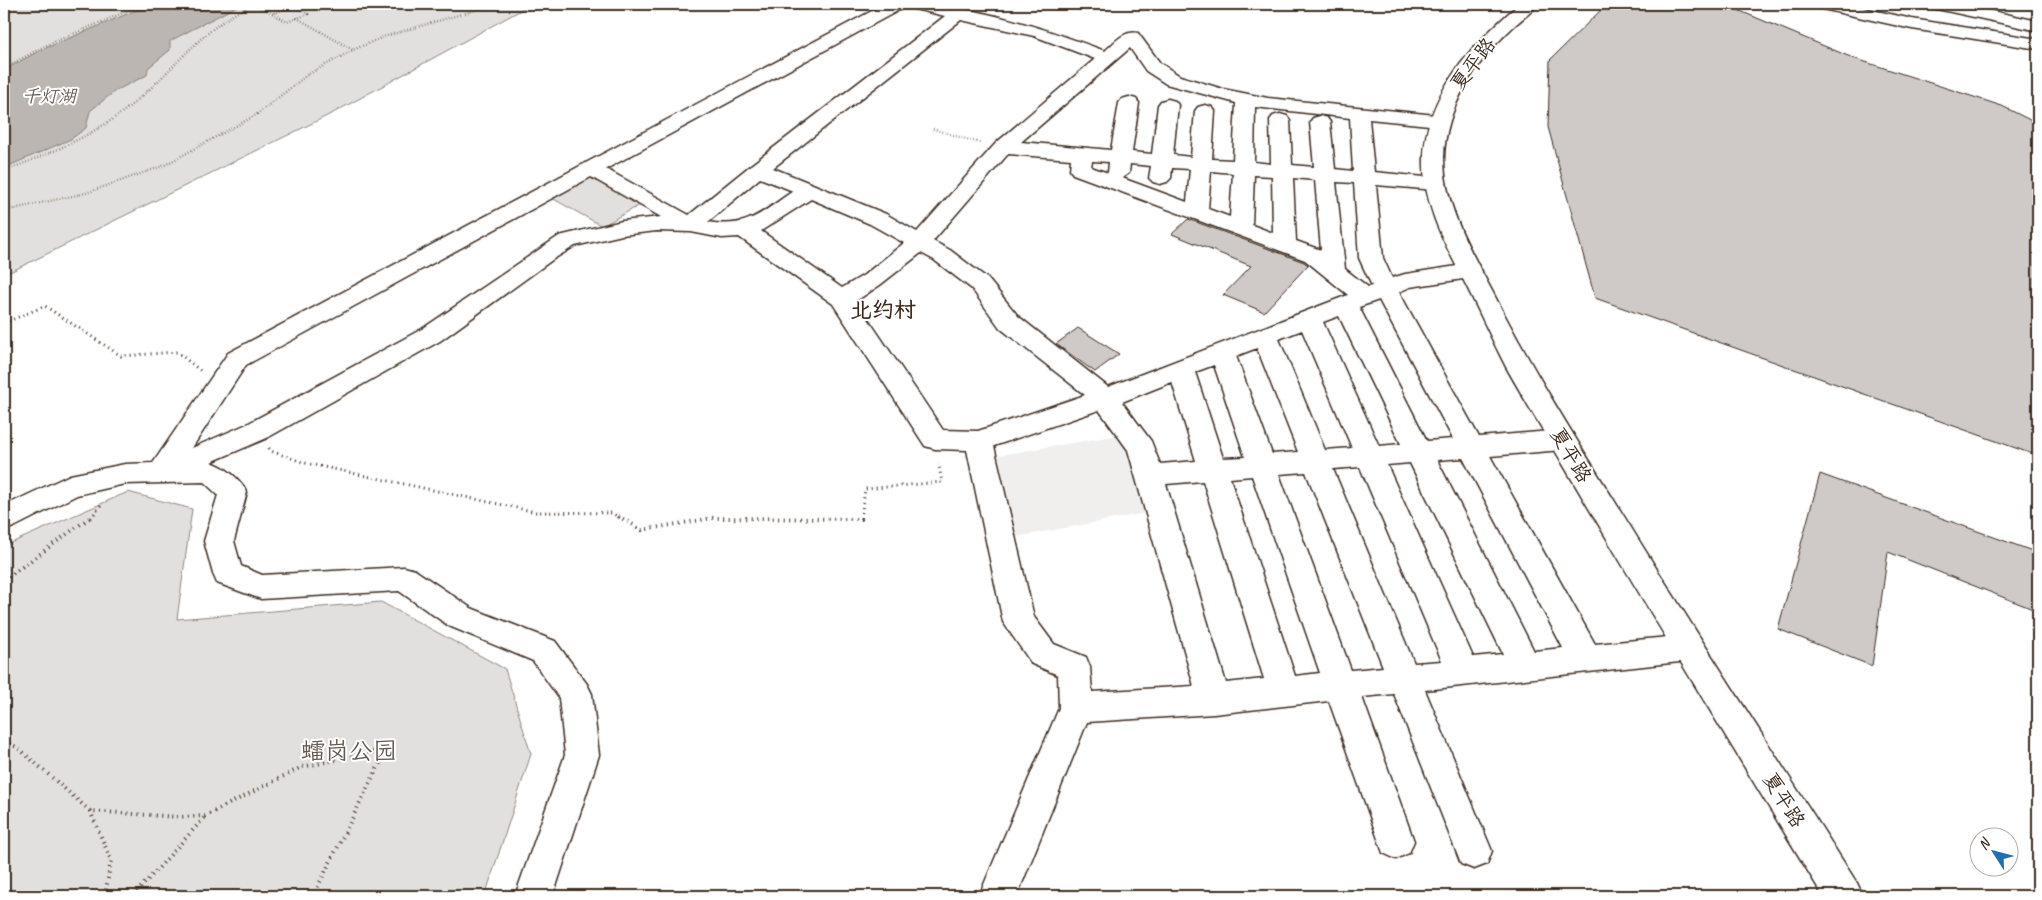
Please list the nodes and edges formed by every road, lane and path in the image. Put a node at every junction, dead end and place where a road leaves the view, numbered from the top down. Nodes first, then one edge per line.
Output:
1 (144, 4) edge
2 (256, 4) edge
3 (272, 4) edge
4 (290, 4) edge
5 (496, 4) edge
6 (897, 4) edge
7 (916, 4) edge
8 (1529, 4) edge
9 (1824, 4) edge
10 (1886, 4) edge
11 (1937, 4) edge
12 (1985, 4) edge
13 (293, 6) junction
14 (282, 10) junction
15 (273, 13) junction
16 (959, 13) junction
17 (2038, 16) edge
18 (297, 18) junction
19 (2038, 26) edge
20 (2038, 39) edge
21 (2038, 44) edge
22 (353, 50) junction
23 (1108, 58) junction
24 (4, 68) edge
25 (1246, 99) junction
26 (1129, 103) dead end
27 (1168, 105) dead end
28 (1205, 111) dead end
29 (1359, 112) junction
30 (1280, 120) dead end
31 (1439, 120) junction
32 (1320, 122) dead end
33 (933, 129) dead end
34 (1003, 147) junction
35 (1082, 154) junction
36 (1121, 157) junction
37 (1162, 161) junction
38 (1201, 164) junction
39 (591, 168) junction
40 (1244, 168) junction
41 (758, 169) junction
42 (4, 171) edge
43 (1282, 171) junction
44 (1325, 175) junction
45 (1364, 178) junction
46 (1116, 183) junction
47 (1435, 184) junction
48 (809, 190) junction
49 (1158, 198) junction
50 (4, 211) edge
51 (1197, 213) junction
52 (691, 225) junction
53 (1241, 229) junction
54 (744, 230) junction
55 (920, 242) junction
56 (1285, 244) junction
57 (1470, 271) junction
58 (1334, 272) junction
59 (1365, 297) junction
60 (842, 299) junction
61 (1310, 319) junction
62 (4, 323) edge
63 (1265, 336) junction
64 (1222, 352) junction
65 (1181, 368) junction
66 (219, 385) junction
67 (1105, 398) junction
68 (257, 431) junction
69 (934, 439) junction
70 (1562, 440) junction
71 (979, 441) junction
72 (1471, 448) junction
73 (1419, 452) junction
74 (1369, 456) junction
75 (1316, 461) junction
76 (1262, 466) junction
77 (1213, 470) junction
78 (161, 473) junction
79 (125, 474) junction
80 (1149, 475) junction
81 (4, 519) edge
82 (4, 580) edge
83 (1689, 648) junction
84 (1586, 659) junction
85 (1525, 666) junction
86 (1463, 672) junction
87 (1405, 679) junction
88 (1341, 686) junction
89 (1284, 692) junction
90 (1214, 699) junction
91 (1076, 708) junction
92 (4, 742) edge
93 (90, 811) junction
94 (205, 816) junction
95 (1396, 841) dead end
96 (1474, 851) dead end
97 (105, 896) edge
98 (133, 896) edge
99 (313, 896) edge
100 (534, 896) edge
101 (998, 896) edge
102 (1844, 896) edge

1 - 24 path
2 - 15 path
2 - 42 path
3 - 14 path
4 - 13 path
5 - 22 path
6 - 39 street
7 - 16 street
8 - 31 street, 夏平路
9 - 21 street
10 - 20 street
11 - 19 street
12 - 17 street
13 - 14 path
13 - 18 path
14 - 15 path
15 - 18 path
16 - 23 street
16 - 41 street
18 - 22 path
22 - 50 path
23 - 25 street
23 - 34 street
25 - 29 street
25 - 40 street
26 - 36 street
27 - 37 street
28 - 38 street
29 - 31 street
29 - 45 street
30 - 43 street
31 - 47 street, 夏平路
32 - 44 street
33 - 34 path
34 - 35 street
34 - 55 street
35 - 36 street
35 - 46 street
36 - 37 street
36 - 46 street
37 - 38 street
37 - 49 street
38 - 40 street
38 - 51 street
39 - 52 street
39 - 66 street
40 - 43 street
40 - 53 street
41 - 48 street
41 - 52 street
43 - 44 street
43 - 56 street
44 - 45 street
44 - 58 street
45 - 47 street
45 - 59 street
46 - 49 street
47 - 57 street, 夏平路
48 - 54 street
48 - 55 street
49 - 51 street
51 - 53 street
52 - 54 street
52 - 68 street
53 - 56 street
54 - 60 street
55 - 60 street
55 - 67 street
56 - 58 street
57 - 59 street
57 - 70 street, 夏平路
58 - 59 street
59 - 61 street
59 - 72 street
59 - 73 street
60 - 69 street
61 - 63 street
61 - 74 street
62 - 66 path
63 - 64 street
63 - 75 street
64 - 65 street
64 - 76 street
65 - 67 street
65 - 77 street
66 - 78 street
67 - 71 street
67 - 80 street
68 - 69 path
68 - 78 street
69 - 71 street
70 - 72 street
70 - 83 street, 夏平路
71 - 91 street
72 - 73 street
72 - 84 street
73 - 74 street
73 - 85 street
74 - 75 street
74 - 86 street
75 - 76 street
75 - 87 street
76 - 77 street
76 - 88 street
77 - 80 street
77 - 89 street
78 - 79 street
78 - 100 street
79 - 81 street
79 - 82 path
80 - 90 street
83 - 84 street
83 - 102 street, 夏平路
84 - 85 street
85 - 86 street
86 - 87 street
87 - 88 street
87 - 96 street
88 - 89 street
88 - 95 street
89 - 90 street
90 - 91 street
91 - 101 street
92 - 93 path
93 - 94 path
93 - 97 path
94 - 98 path
94 - 99 path

